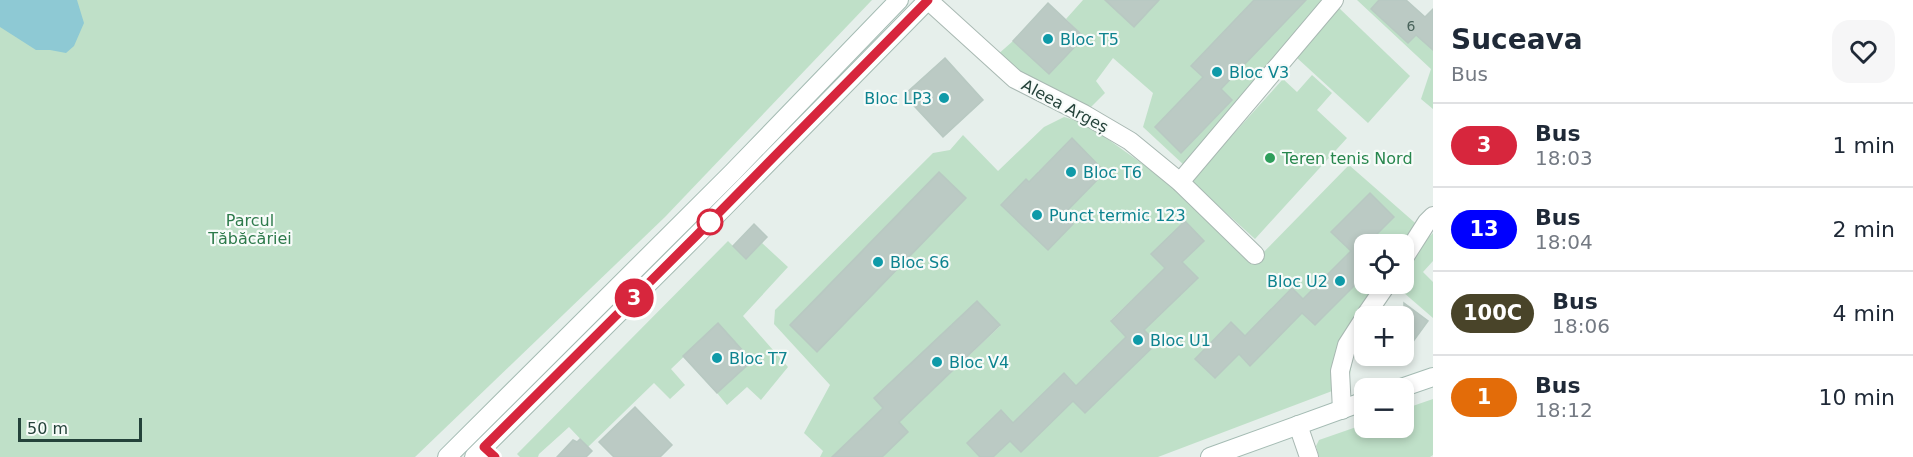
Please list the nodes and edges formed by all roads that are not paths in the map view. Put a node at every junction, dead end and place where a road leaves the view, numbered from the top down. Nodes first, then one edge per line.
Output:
1 (899, 0) edge
2 (928, 0) edge
3 (1334, 0) edge
4 (1180, 182) junction
5 (1433, 216) edge
6 (1414, 244) edge
7 (1255, 255) dead end
8 (1354, 334) edge
9 (1433, 377) edge
10 (1414, 384) edge
11 (1354, 405) edge
12 (1342, 410) junction
13 (1298, 425) junction
14 (484, 454) edge
15 (447, 457) edge
16 (1210, 457) edge
17 (1309, 457) edge

1 - 15 main road
2 - 4 main road, Aleea Argeș
2 - 14 main road
3 - 4 main road
4 - 7 main road, Aleea Argeș
5 - 6 main road
8 - 12 main road
9 - 10 main road
11 - 12 main road
12 - 13 main road
13 - 16 main road
13 - 17 main road

